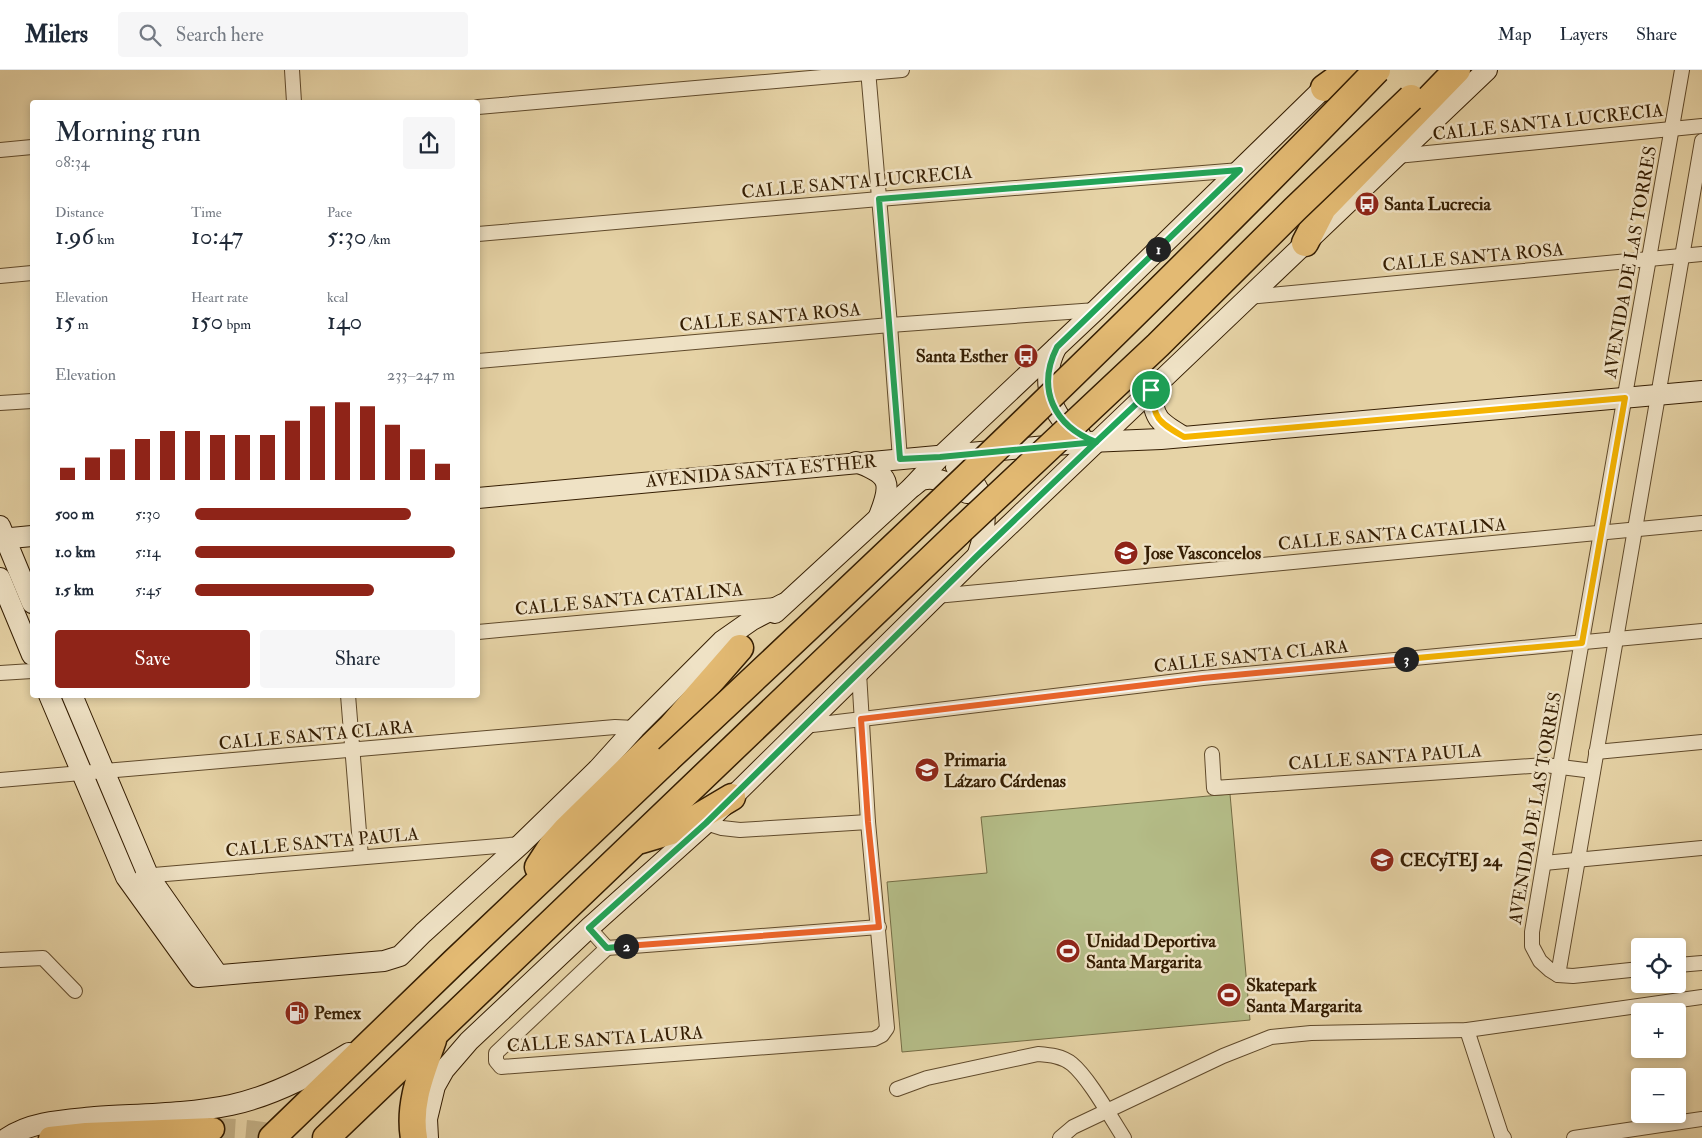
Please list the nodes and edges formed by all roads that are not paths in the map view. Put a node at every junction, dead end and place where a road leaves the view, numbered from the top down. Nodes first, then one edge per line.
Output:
1 (292, 70) edge
2 (902, 70) edge
3 (1349, 70) edge
4 (1377, 70) edge
5 (1442, 70) edge
6 (1457, 70) edge
7 (1487, 70) edge
8 (1682, 70) edge
9 (868, 72) edge
10 (1333, 79) edge
11 (294, 100) edge
12 (480, 107) edge
13 (1702, 126) edge
14 (1672, 129) junction
15 (1702, 141) edge
16 (30, 147) edge
17 (0, 150) edge
18 (1397, 156) junction
19 (1240, 170) junction
20 (879, 199) junction
21 (480, 234) edge
22 (1305, 243) junction
23 (1702, 254) edge
24 (1682, 256) junction
25 (1649, 259) junction
26 (30, 273) edge
27 (0, 276) edge
28 (1248, 298) junction
29 (1096, 310) junction
30 (890, 325) junction
31 (1057, 347) junction
32 (480, 361) edge
33 (1048, 383) junction
34 (1151, 390) junction
35 (1702, 391) edge
36 (1658, 395) junction
37 (1625, 398) junction
38 (30, 401) edge
39 (0, 404) edge
40 (1125, 415) junction
41 (1184, 437) junction
42 (1096, 442) junction
43 (940, 457) junction
44 (900, 459) junction
45 (856, 462) junction
46 (912, 487) junction
47 (480, 498) edge
48 (878, 517) junction
49 (986, 517) junction
50 (1702, 523) edge
51 (1635, 530) junction
52 (1602, 533) junction
53 (2, 535) edge
54 (30, 536) edge
55 (977, 556) junction
56 (0, 578) edge
57 (936, 596) junction
58 (30, 598) edge
59 (783, 604) junction
60 (1702, 631) edge
61 (480, 632) edge
62 (1616, 640) junction
63 (1582, 643) junction
64 (740, 648) joint
65 (30, 651) edge
66 (30, 671) edge
67 (0, 673) edge
68 (859, 674) junction
69 (50, 698) edge
70 (73, 698) edge
71 (348, 698) edge
72 (861, 719) junction
73 (804, 726) junction
74 (635, 728) junction
75 (1702, 742) edge
76 (353, 751) junction
77 (1596, 752) junction
78 (1212, 754) dead end
79 (1560, 766) junction
80 (104, 771) junction
81 (1593, 771) junction
82 (82, 773) junction
83 (0, 780) edge
84 (732, 797) junction
85 (868, 822) junction
86 (706, 823) junction
87 (638, 841) junction
88 (521, 844) junction
89 (1702, 848) edge
90 (361, 857) junction
91 (1578, 860) junction
92 (1544, 863) junction
93 (148, 875) junction
94 (126, 877) junction
95 (509, 911) junction
96 (879, 927) junction
97 (589, 928) junction
98 (607, 948) junction
99 (0, 960) edge
100 (1702, 963) edge
101 (1686, 964) edge
102 (1631, 970) edge
103 (218, 975) junction
104 (1558, 975) junction
105 (75, 991) dead end
106 (1702, 997) edge
107 (1467, 1030) junction
108 (436, 1033) junction
109 (376, 1037) junction
110 (897, 1089) dead end
111 (1108, 1112) junction
112 (1702, 1119) edge
113 (213, 1130) tunnel mouth
114 (7, 1138) edge
115 (50, 1138) edge
116 (272, 1138) edge
117 (326, 1138) edge
118 (414, 1138) edge
119 (428, 1138) edge
120 (1060, 1138) edge
121 (1124, 1138) edge
122 (1504, 1138) edge
123 (1574, 1138) edge

1 - 11 street
2 - 9 street
3 - 10 highway
4 - 95 highway, bridge
5 - 87 highway, bridge
6 - 22 highway
7 - 18 main road
8 - 14 street, AVENIDA DE LAS TORRES
9 - 12 street
9 - 20 street
10 - 19 main road
13 - 14 street, CALLE SANTA LUCRECIA
14 - 18 street, CALLE SANTA LUCRECIA
14 - 25 street, AVENIDA DE LAS TORRES
15 - 24 street
16 - 17 street
18 - 22 main road
19 - 20 street, CALLE SANTA LUCRECIA
19 - 29 main road
20 - 21 street, CALLE SANTA LUCRECIA
20 - 30 street
22 - 28 main road
23 - 24 street, CALLE SANTA ROSA
24 - 25 street, CALLE SANTA ROSA
24 - 36 street
25 - 28 street, CALLE SANTA ROSA
25 - 37 street, AVENIDA DE LAS TORRES
26 - 27 street
28 - 34 main road
29 - 30 street, CALLE SANTA ROSA
29 - 31 main road
30 - 32 street, CALLE SANTA ROSA
30 - 44 street
31 - 33 main road
31 - 43 main road
33 - 40 main road
33 - 42 main road
34 - 40 main road
34 - 41 main road
35 - 36 main road, AVENIDA SANTA ESTHER
36 - 37 main road, AVENIDA SANTA ESTHER
36 - 51 street
37 - 41 main road, AVENIDA SANTA ESTHER
37 - 52 street, AVENIDA DE LAS TORRES
38 - 39 street
40 - 42 main road
41 - 42 main road, AVENIDA SANTA ESTHER
42 - 43 main road, AVENIDA SANTA ESTHER
42 - 55 main road
43 - 44 main road, AVENIDA SANTA ESTHER
43 - 46 main road
43 - 49 main road
44 - 45 main road, AVENIDA SANTA ESTHER
45 - 47 main road, AVENIDA SANTA ESTHER
45 - 48 main road
46 - 48 main road
46 - 49 main road
48 - 59 main road
49 - 55 main road
50 - 51 street, CALLE SANTA CATALINA
51 - 52 street, CALLE SANTA CATALINA
51 - 62 street
52 - 57 street, CALLE SANTA CATALINA
52 - 63 street, AVENIDA DE LAS TORRES
53 - 54 main road
53 - 58 main road
55 - 57 main road
56 - 65 main road
57 - 68 main road
59 - 61 street, CALLE SANTA CATALINA
59 - 64 main road
59 - 74 main road
60 - 62 street, CALLE SANTA CLARA
62 - 63 street, CALLE SANTA CLARA
62 - 77 street
63 - 72 street, CALLE SANTA CLARA
63 - 79 street, AVENIDA DE LAS TORRES
64 - 95 highway
66 - 67 street
68 - 72 street
68 - 73 main road
69 - 82 main road
70 - 80 main road
71 - 76 street
72 - 73 street, CALLE SANTA CLARA
72 - 85 street
73 - 84 main road
74 - 76 street, CALLE SANTA CLARA
74 - 88 main road
75 - 77 street
76 - 80 street, CALLE SANTA CLARA
76 - 90 street
77 - 81 street
78 - 79 street, CALLE SANTA PAULA
79 - 81 street, CALLE SANTA PAULA
79 - 92 street, AVENIDA DE LAS TORRES
80 - 82 street, CALLE SANTA CLARA
80 - 93 main road
81 - 91 street
82 - 83 street, CALLE SANTA CLARA
82 - 94 main road
84 - 86 main road
84 - 87 highway
85 - 86 street
85 - 96 street
86 - 97 main road
87 - 108 highway
88 - 90 street, CALLE SANTA PAULA
88 - 103 main road
89 - 91 street
90 - 93 street, CALLE SANTA PAULA
91 - 92 street
91 - 104 street
92 - 104 street, AVENIDA DE LAS TORRES
93 - 94 street, CALLE SANTA PAULA
93 - 103 main road
94 - 103 main road
95 - 109 highway
96 - 98 street
96 - 98 street, CALLE SANTA LAURA
97 - 98 street
97 - 119 main road
99 - 105 street
100 - 101 street
102 - 104 street
106 - 107 street
107 - 111 street
107 - 122 street
108 - 117 highway
108 - 118 highway
109 - 114 main road
109 - 116 highway
110 - 111 street
111 - 120 street
111 - 121 street
112 - 123 street
113 - 115 main road

